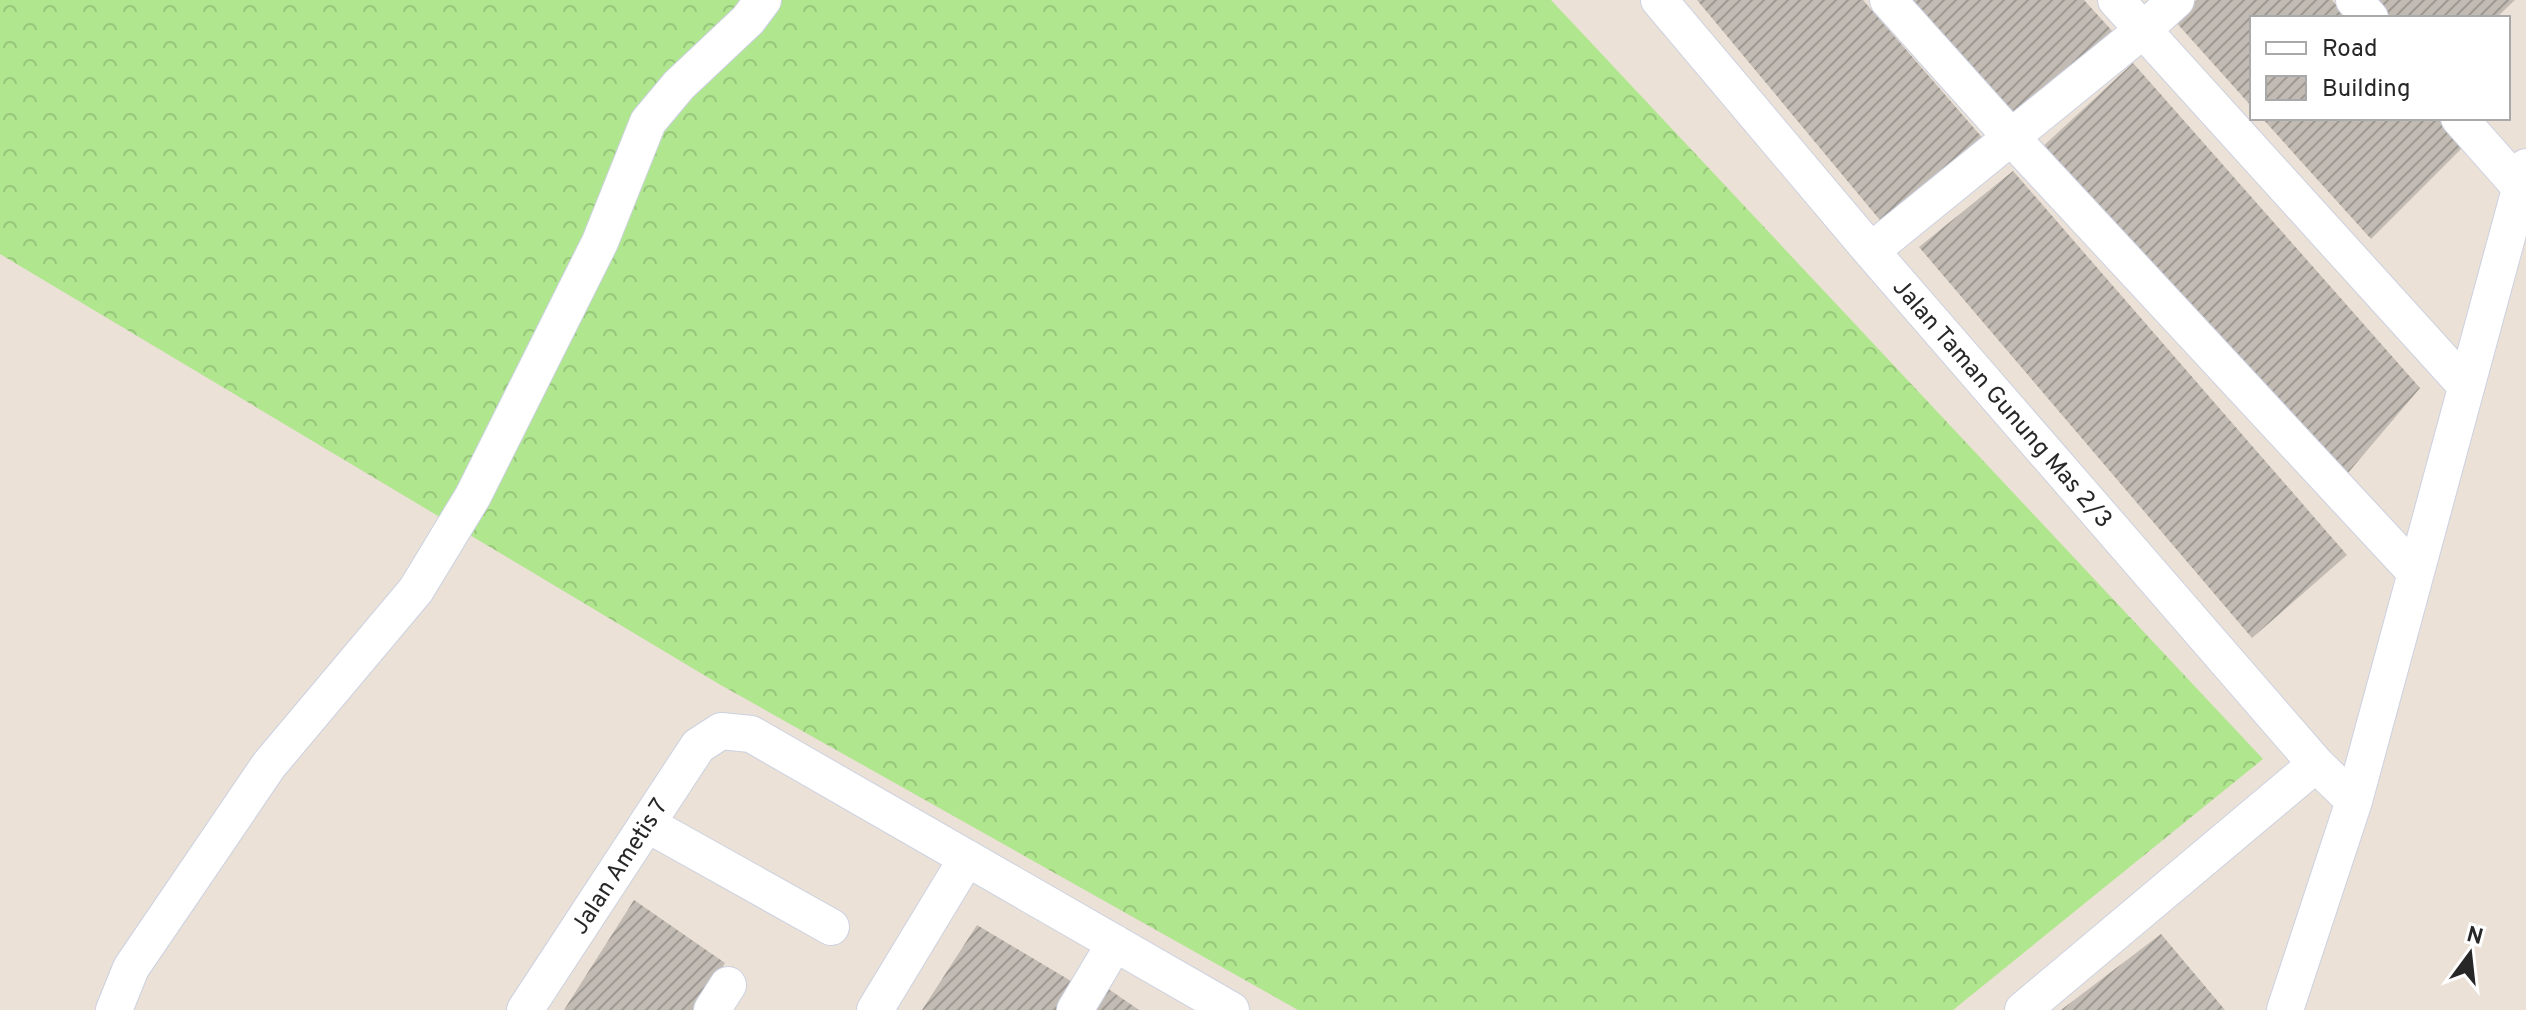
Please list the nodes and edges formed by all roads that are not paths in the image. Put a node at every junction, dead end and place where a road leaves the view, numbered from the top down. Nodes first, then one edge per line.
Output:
1 (763, 0) edge
2 (1659, 0) edge
3 (1888, 0) edge
4 (2116, 0) edge
5 (2176, 0) edge
6 (2354, 0) edge
7 (2368, 16) edge
8 (2143, 30) junction
9 (2461, 120) edge
10 (2011, 137) junction
11 (2523, 177) edge
12 (1871, 251) junction
13 (2465, 385) junction
14 (2415, 572) junction
15 (2316, 764) junction
16 (2354, 801) junction
17 (647, 824) junction
18 (967, 858) junction
19 (831, 927) dead end
20 (1115, 943) junction
21 (114, 1010) edge
22 (525, 1010) edge
23 (875, 1010) edge
24 (1075, 1010) edge
25 (1231, 1010) edge
26 (2023, 1010) edge
27 (2285, 1010) edge

1 - 21 street
2 - 12 street, Jalan Taman Gunung Mas 2/3
3 - 10 street
4 - 8 street
5 - 8 street
6 - 7 street
8 - 10 street
8 - 13 street
9 - 11 street
10 - 12 street
10 - 14 street
11 - 13 street
12 - 15 street, Jalan Taman Gunung Mas 2/3
13 - 14 street
14 - 16 street
15 - 16 street, Jalan Taman Gunung Mas 2/3
15 - 26 street
16 - 27 street
17 - 18 street, Jalan Ametis 7
17 - 19 street
17 - 22 street, Jalan Ametis 7
18 - 20 street
18 - 23 street
20 - 24 street
20 - 25 street

